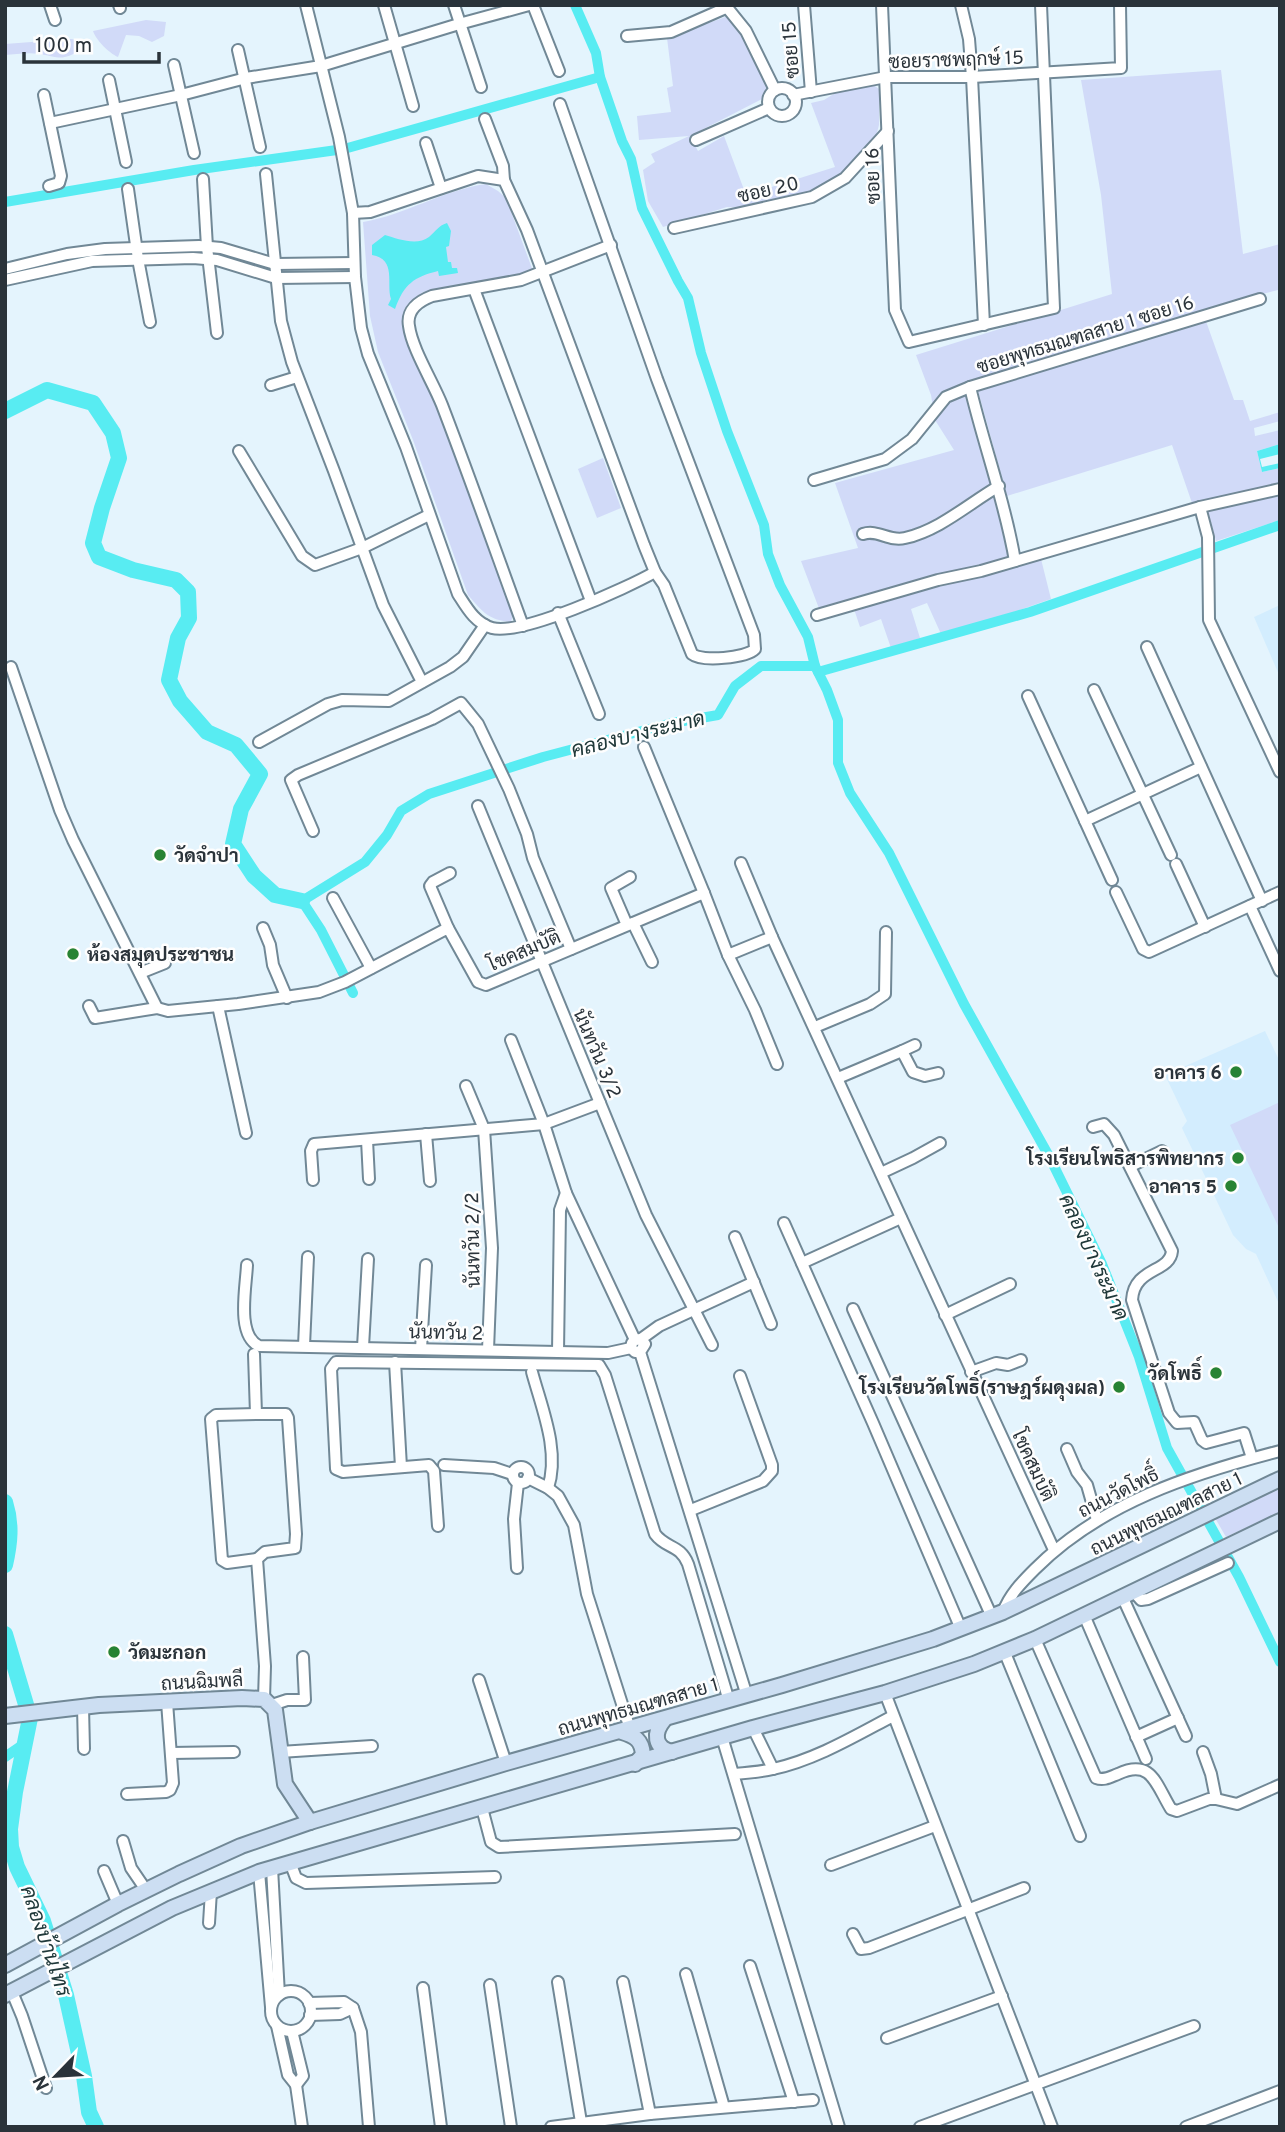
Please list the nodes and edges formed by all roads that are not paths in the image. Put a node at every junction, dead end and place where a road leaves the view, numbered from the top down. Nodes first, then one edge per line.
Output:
1 (50, 5) edge
2 (306, 5) edge
3 (384, 5) edge
4 (454, 5) edge
5 (531, 5) edge
6 (804, 5) edge
7 (881, 5) edge
8 (961, 5) edge
9 (1041, 5) edge
10 (1120, 5) edge
11 (727, 6) edge
12 (55, 20) dead end
13 (459, 24) junction
14 (627, 36) dead end
15 (394, 44) junction
16 (238, 50) dead end
17 (174, 65) dead end
18 (321, 66) junction
19 (559, 71) dead end
20 (1044, 74) junction
21 (972, 77) junction
22 (246, 78) junction
23 (886, 78) junction
24 (109, 80) dead end
25 (481, 87) dead end
26 (775, 90) junction
27 (811, 92) junction
28 (44, 95) dead end
29 (181, 95) junction
30 (793, 95) junction
31 (560, 104) dead end
32 (413, 106) dead end
33 (115, 108) junction
34 (769, 108) junction
35 (485, 119) dead end
36 (50, 123) junction
37 (888, 131) junction
38 (696, 140) dead end
39 (426, 143) dead end
40 (260, 147) dead end
41 (194, 153) dead end
42 (126, 162) dead end
43 (266, 174) dead end
44 (203, 180) dead end
45 (504, 180) junction
46 (49, 186) dead end
47 (441, 188) junction
48 (128, 189) dead end
49 (353, 212) junction
50 (674, 228) dead end
51 (611, 245) junction
52 (207, 247) junction
53 (137, 253) junction
54 (209, 259) junction
55 (354, 263) junction
56 (275, 264) junction
57 (5, 269) edge
58 (543, 272) junction
59 (355, 277) junction
60 (276, 278) junction
61 (5, 279) edge
62 (474, 289) junction
63 (1260, 299) dead end
64 (150, 323) dead end
65 (984, 325) junction
66 (217, 333) dead end
67 (298, 377) junction
68 (271, 385) dead end
69 (970, 387) junction
70 (239, 452) dead end
71 (814, 480) dead end
72 (999, 486) junction
73 (1280, 489) edge
74 (1200, 508) junction
75 (429, 515) junction
76 (863, 534) dead end
77 (362, 548) junction
78 (1016, 561) junction
79 (655, 572) junction
80 (591, 601) junction
81 (558, 613) junction
82 (817, 615) dead end
83 (485, 625) junction
84 (523, 626) junction
85 (1147, 647) dead end
86 (11, 667) dead end
87 (422, 682) junction
88 (1094, 690) dead end
89 (1028, 696) dead end
90 (599, 714) dead end
91 (259, 742) dead end
92 (644, 747) dead end
93 (1201, 767) junction
94 (1280, 772) edge
95 (1142, 794) junction
96 (478, 806) dead end
97 (1085, 821) junction
98 (313, 831) dead end
99 (741, 863) dead end
100 (450, 873) dead end
101 (629, 877) dead end
102 (1112, 880) dead end
103 (1116, 892) dead end
104 (1280, 892) edge
105 (704, 893) junction
106 (333, 898) dead end
107 (1262, 901) junction
108 (1250, 906) junction
109 (630, 924) junction
110 (1205, 927) junction
111 (263, 928) dead end
112 (448, 928) junction
113 (886, 932) dead end
114 (772, 937) junction
115 (571, 949) junction
116 (728, 955) junction
117 (541, 961) junction
118 (652, 962) dead end
119 (166, 963) dead end
120 (371, 968) junction
121 (1280, 971) edge
122 (140, 973) junction
123 (287, 998) junction
124 (89, 1006) dead end
125 (218, 1006) junction
126 (157, 1008) junction
127 (815, 1027) junction
128 (511, 1040) dead end
129 (915, 1045) dead end
130 (902, 1051) junction
131 (777, 1064) dead end
132 (938, 1073) dead end
133 (838, 1077) junction
134 (466, 1086) dead end
135 (600, 1103) junction
136 (544, 1124) junction
137 (1093, 1127) dead end
138 (484, 1129) junction
139 (246, 1133) dead end
140 (426, 1135) junction
141 (367, 1140) junction
142 (940, 1143) dead end
143 (1162, 1151) dead end
144 (1130, 1166) junction
145 (881, 1173) junction
146 (369, 1179) dead end
147 (313, 1180) dead end
148 (429, 1181) dead end
149 (566, 1193) junction
150 (901, 1218) junction
151 (784, 1223) dead end
152 (735, 1237) dead end
153 (308, 1257) dead end
154 (369, 1259) dead end
155 (802, 1263) junction
156 (247, 1265) dead end
157 (426, 1265) dead end
158 (754, 1282) junction
159 (1010, 1284) dead end
160 (853, 1308) dead end
161 (694, 1310) junction
162 (944, 1315) junction
163 (771, 1324) dead end
164 (637, 1345) junction
165 (712, 1345) dead end
166 (304, 1346) junction
167 (363, 1347) junction
168 (421, 1349) junction
169 (257, 1350) junction
170 (488, 1350) junction
171 (558, 1352) junction
172 (1021, 1360) dead end
173 (395, 1362) junction
174 (532, 1372) dead end
175 (971, 1372) junction
176 (740, 1376) dead end
177 (256, 1414) junction
178 (1067, 1449) dead end
179 (1280, 1451) edge
180 (1252, 1458) junction
181 (444, 1465) dead end
182 (401, 1467) junction
183 (519, 1478) junction
184 (1280, 1479) edge
185 (548, 1488) junction
186 (691, 1510) junction
187 (1097, 1520) junction
188 (1280, 1521) edge
189 (438, 1526) dead end
190 (1054, 1550) junction
191 (257, 1559) junction
192 (1228, 1563) dead end
193 (517, 1568) dead end
194 (1128, 1594) junction
195 (997, 1614) junction
196 (1084, 1615) junction
197 (961, 1629) junction
198 (1035, 1639) junction
199 (1004, 1653) junction
200 (303, 1657) dead end
201 (479, 1680) dead end
202 (884, 1693) junction
203 (747, 1696) junction
204 (729, 1700) junction
205 (167, 1702) junction
206 (268, 1702) junction
207 (83, 1707) junction
208 (5, 1716) edge
209 (893, 1716) junction
210 (1178, 1718) junction
211 (664, 1720) junction
212 (753, 1728) junction
213 (626, 1730) junction
214 (1186, 1736) dead end
215 (722, 1737) junction
216 (1136, 1737) junction
217 (372, 1746) dead end
218 (84, 1749) dead end
219 (234, 1752) dead end
220 (280, 1752) junction
221 (673, 1752) junction
222 (1203, 1752) dead end
223 (171, 1754) junction
224 (1146, 1759) dead end
225 (506, 1763) junction
226 (635, 1764) junction
227 (773, 1769) junction
228 (734, 1774) junction
229 (1280, 1786) edge
230 (127, 1794) dead end
231 (1216, 1798) junction
232 (482, 1808) junction
233 (310, 1822) junction
234 (935, 1826) junction
235 (735, 1834) dead end
236 (1080, 1836) dead end
237 (123, 1841) dead end
238 (290, 1862) junction
239 (831, 1865) dead end
240 (265, 1870) junction
241 (104, 1871) dead end
242 (495, 1877) dead end
243 (1024, 1888) dead end
244 (146, 1890) junction
245 (211, 1891) junction
246 (118, 1904) junction
247 (968, 1911) junction
248 (209, 1923) dead end
249 (853, 1934) dead end
250 (9, 1963) edge
251 (750, 1966) dead end
252 (686, 1974) dead end
253 (558, 1982) dead end
254 (623, 1982) dead end
255 (490, 1985) dead end
256 (423, 1988) dead end
257 (13, 1991) edge
258 (279, 1995) junction
259 (1002, 1996) junction
260 (271, 2007) junction
261 (309, 2009) junction
262 (277, 2026) junction
263 (1194, 2026) dead end
264 (292, 2031) junction
265 (887, 2038) dead end
266 (1036, 2084) junction
267 (296, 2085) junction
268 (46, 2088) dead end
269 (1280, 2091) edge
270 (813, 2100) dead end
271 (794, 2102) junction
272 (724, 2107) junction
273 (650, 2114) junction
274 (581, 2122) junction
275 (302, 2127) edge
276 (369, 2127) edge
277 (440, 2127) edge
278 (511, 2127) edge
279 (551, 2127) edge
280 (839, 2127) edge
281 (920, 2127) edge
282 (1052, 2127) edge
283 (1186, 2127) edge

1 - 12 street
2 - 18 street
3 - 15 street
4 - 13 street
5 - 13 street
5 - 19 street
6 - 27 street, ซอย 15
7 - 23 street, ซอย 16
8 - 21 street
9 - 20 street
10 - 20 street, ซอยราชพฤกษ์ 15
11 - 14 street
11 - 26 street
13 - 15 street
13 - 25 street
15 - 18 street
15 - 32 street
16 - 22 street
17 - 29 street
18 - 22 street
18 - 49 street
20 - 21 street, ซอยราชพฤกษ์ 15
20 - 65 street
21 - 23 street, ซอยราชพฤกษ์ 15
21 - 65 street
22 - 29 street
22 - 40 street
23 - 27 street, ซอยราชพฤกษ์ 15
23 - 37 street, ซอย 16
24 - 33 street
26 - 30 street, ซอยราชพฤกษ์ 15
26 - 34 street
27 - 30 street, ซอยราชพฤกษ์ 15
28 - 36 street
29 - 33 street
29 - 41 street
30 - 34 street
31 - 51 street
33 - 36 street
33 - 42 street
34 - 38 street
35 - 45 street
36 - 46 street
37 - 50 street, ซอย 20
37 - 65 street, ซอย 16
39 - 47 street
43 - 56 street
44 - 52 street
45 - 47 street
45 - 58 street
47 - 49 street
48 - 53 street
49 - 55 street
51 - 58 street
51 - 79 street
52 - 53 street
52 - 54 street
52 - 56 street
53 - 54 street
53 - 57 street
53 - 61 street
53 - 64 street
54 - 60 street
54 - 66 street
55 - 56 street
55 - 59 street
56 - 60 street
58 - 62 street
58 - 79 street
59 - 60 street
59 - 75 street
60 - 67 street
62 - 80 street
62 - 84 street
63 - 69 street, ซอยพุทธมณฑลสาย 1 ซอย 16
67 - 68 street
67 - 77 street
69 - 71 street
69 - 72 street, ซอยพุทธมณฑลสาย 1 ซอย 16
70 - 77 street
72 - 76 street
72 - 78 street, ซอยพุทธมณฑลสาย 1 ซอย 16
73 - 74 street
74 - 78 street
74 - 94 street
75 - 77 street
75 - 83 street
77 - 87 street
78 - 82 street
79 - 80 street
80 - 81 street
81 - 84 street
81 - 90 street
83 - 84 street
83 - 87 street
85 - 93 street
86 - 122 street
87 - 91 street
88 - 95 street
89 - 97 street
92 - 105 street
93 - 95 street
93 - 107 street
95 - 97 street
95 - 110 street
96 - 117 street, นันทวัน 3/2
97 - 102 street
98 - 115 street
99 - 114 street, โชคสมบัติ
100 - 112 street
101 - 109 street
103 - 110 street
104 - 107 street
105 - 109 street, โชคสมบัติ
105 - 116 street
106 - 120 street
107 - 108 street
108 - 110 street
108 - 121 street
109 - 115 street, โชคสมบัติ
109 - 118 street
111 - 123 street
112 - 117 street, โชคสมบัติ
112 - 120 street
113 - 127 street
114 - 116 street
114 - 127 street, โชคสมบัติ
115 - 117 street, โชคสมบัติ
116 - 131 street
117 - 135 street, นันทวัน 3/2
119 - 122 street
120 - 123 street
122 - 126 street
123 - 125 street
124 - 126 street
125 - 126 street
125 - 139 street
127 - 133 street, โชคสมบัติ
128 - 136 street
129 - 130 street
130 - 132 street
130 - 133 street
133 - 145 street, โชคสมบัติ
134 - 138 street, นันทวัน 2/2
135 - 136 street
135 - 161 street, นันทวัน 3/2
136 - 138 street
136 - 149 street
137 - 144 street
138 - 140 street
138 - 170 street, นันทวัน 2/2
140 - 141 street
140 - 148 street
141 - 146 street
141 - 147 street
142 - 145 street
143 - 144 street
144 - 180 street
145 - 150 street, โชคสมบัติ
149 - 164 street
149 - 171 street
150 - 155 street
150 - 162 street, โชคสมบัติ
151 - 155 street
152 - 158 street
153 - 166 street
154 - 167 street
155 - 197 street
156 - 169 street
157 - 168 street
158 - 161 street
158 - 163 street
159 - 162 street
160 - 195 street
161 - 164 street
161 - 165 street, นันทวัน 3/2
162 - 175 street, โชคสมบัติ
164 - 171 street, นันทวัน 2
164 - 186 street
166 - 167 street, นันทวัน 2
166 - 169 street, นันทวัน 2
167 - 168 street, นันทวัน 2
168 - 170 street, นันทวัน 2
169 - 177 street
170 - 171 street, นันทวัน 2
172 - 175 street
173 - 182 street
173 - 182 street
173 - 204 street
174 - 185 street
175 - 190 street, โชคสมบัติ
176 - 186 street
177 - 191 street
177 - 191 street
178 - 187 street
179 - 180 street, ถนนวัดโพธิ์
180 - 187 street, ถนนวัดโพธิ์
181 - 183 street
182 - 189 street
183 - 185 street
183 - 193 street
184 - 195 main road, ถนนพุทธมณฑลสาย 1
185 - 213 street
186 - 203 street
187 - 190 street, ถนนวัดโพธิ์
188 - 194 main road
190 - 195 street, ถนนวัดโพธิ์
191 - 206 street
192 - 194 street
194 - 196 main road
194 - 210 street
195 - 197 main road, ถนนพุทธมณฑลสาย 1
196 - 198 main road
196 - 216 street
197 - 203 main road, ถนนพุทธมณฑลสาย 1
198 - 199 main road
198 - 231 street
199 - 202 main road
199 - 236 street
200 - 206 street
201 - 225 street
202 - 209 street
202 - 212 main road
203 - 204 main road, ถนนพุทธมณฑลสาย 1
204 - 211 main road, ถนนพุทธมณฑลสาย 1
205 - 206 main road, ถนนฉิมพลี
205 - 207 main road, ถนนฉิมพลี
205 - 223 street
206 - 220 main road
207 - 208 main road, ถนนฉิมพลี
207 - 218 street
209 - 227 street
209 - 234 street
210 - 214 street
210 - 216 street
211 - 213 main road, ถนนพุทธมณฑลสาย 1
211 - 221 main road
212 - 215 main road
212 - 227 street
213 - 225 main road, ถนนพุทธมณฑลสาย 1
213 - 226 main road
215 - 221 main road
215 - 228 street
216 - 224 street
217 - 220 street
219 - 223 street
220 - 233 main road
221 - 226 main road
222 - 231 street
223 - 230 street
225 - 233 main road, ถนนพุทธมณฑลสาย 1
226 - 232 main road
227 - 228 street
228 - 280 street
229 - 231 street
232 - 235 street
232 - 238 main road
233 - 244 main road, ถนนพุทธมณฑลสาย 1
234 - 239 street
234 - 247 street
237 - 244 street
238 - 240 main road
238 - 242 street
240 - 245 main road
240 - 258 street
240 - 260 street
241 - 246 street
243 - 247 street
244 - 246 main road, ถนนพุทธมณฑลสาย 1
245 - 248 street
245 - 257 main road
246 - 250 main road, ถนนพุทธมณฑลสาย 1
247 - 249 street
247 - 259 street
251 - 271 street
252 - 272 street
253 - 274 street
254 - 273 street
255 - 278 street
256 - 277 street
257 - 268 street
258 - 260 street
258 - 261 street
259 - 265 street
259 - 266 street
260 - 262 street
261 - 264 street
261 - 276 street
262 - 264 street
262 - 267 street
263 - 266 street
264 - 267 street
266 - 281 street
266 - 282 street
267 - 275 street
269 - 283 street
270 - 271 street
271 - 272 street
272 - 273 street
273 - 274 street
274 - 279 street

